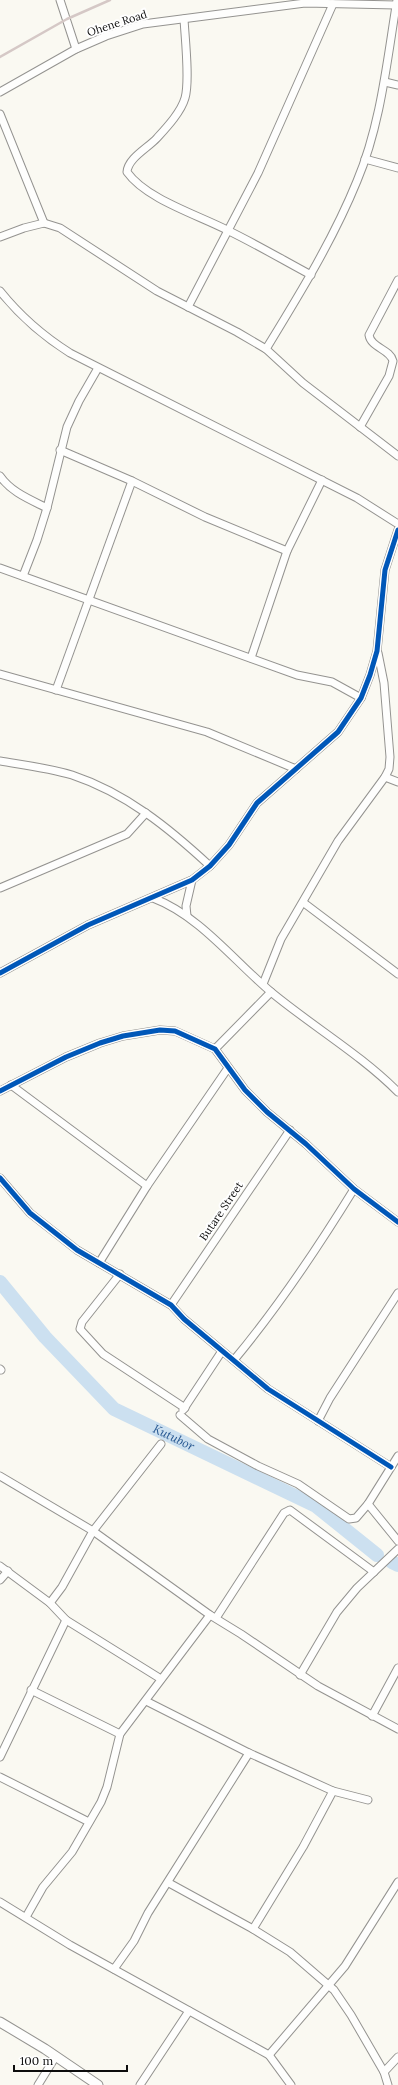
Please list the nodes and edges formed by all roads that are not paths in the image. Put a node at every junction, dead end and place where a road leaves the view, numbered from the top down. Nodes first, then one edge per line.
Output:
1 (60, 0) edge
2 (396, 3) edge
3 (333, 4) junction
4 (184, 19) junction
5 (76, 49) junction
6 (385, 82) junction
7 (398, 85) edge
8 (0, 92) edge
9 (0, 114) edge
10 (365, 159) junction
11 (398, 168) edge
12 (44, 223) junction
13 (228, 230) junction
14 (0, 237) edge
15 (311, 275) junction
16 (398, 280) edge
17 (0, 291) edge
18 (188, 307) junction
19 (266, 349) junction
20 (98, 368) junction
21 (360, 427) junction
22 (60, 450) junction
23 (398, 456) edge
24 (0, 476) edge
25 (322, 480) junction
26 (132, 481) junction
27 (47, 508) junction
28 (398, 524) edge
29 (398, 530) edge
30 (287, 551) junction
31 (0, 568) edge
32 (23, 576) junction
33 (88, 600) junction
34 (377, 651) junction
35 (251, 658) junction
36 (0, 674) edge
37 (56, 690) junction
38 (361, 698) junction
39 (0, 761) edge
40 (296, 770) junction
41 (385, 777) junction
42 (398, 782) edge
43 (146, 813) junction
44 (210, 866) junction
45 (192, 880) junction
46 (0, 888) edge
47 (153, 898) junction
48 (304, 903) junction
49 (187, 916) junction
50 (0, 972) edge
51 (398, 974) edge
52 (263, 984) junction
53 (271, 992) junction
54 (215, 1049) junction
55 (228, 1068) junction
56 (11, 1085) junction
57 (0, 1090) edge
58 (398, 1092) edge
59 (290, 1130) junction
60 (0, 1178) edge
61 (147, 1186) junction
62 (354, 1189) junction
63 (398, 1222) edge
64 (99, 1263) junction
65 (120, 1274) junction
66 (398, 1293) edge
67 (171, 1305) junction
68 (222, 1351) junction
69 (234, 1360) junction
70 (185, 1408) junction
71 (318, 1421) junction
72 (161, 1444) dead end
73 (398, 1456) edge
74 (391, 1468) junction
75 (0, 1476) edge
76 (368, 1504) junction
77 (93, 1531) junction
78 (398, 1541) edge
79 (398, 1548) edge
80 (0, 1566) edge
81 (8, 1571) junction
82 (374, 1572) junction
83 (0, 1580) edge
84 (50, 1603) junction
85 (213, 1617) junction
86 (66, 1620) junction
87 (398, 1668) edge
88 (300, 1675) junction
89 (161, 1679) junction
90 (31, 1690) junction
91 (146, 1701) junction
92 (372, 1716) junction
93 (398, 1729) edge
94 (120, 1734) junction
95 (250, 1753) junction
96 (0, 1757) edge
97 (0, 1777) edge
98 (333, 1791) junction
99 (368, 1800) dead end
100 (89, 1822) junction
101 (398, 1882) edge
102 (169, 1883) junction
103 (0, 1902) edge
104 (26, 1918) junction
105 (253, 1929) junction
106 (114, 1969) junction
107 (328, 1984) junction
108 (189, 2011) junction
109 (0, 2022) edge
110 (269, 2055) junction
111 (56, 2056) junction
112 (398, 2057) edge
113 (384, 2072) junction
114 (38, 2085) edge
115 (98, 2085) edge
116 (140, 2085) edge
117 (291, 2085) edge
118 (388, 2085) edge

1 - 5 street
2 - 3 street, Ohene Road
2 - 6 street
3 - 4 street, Ohene Road
3 - 13 street
4 - 5 street, Ohene Road
4 - 13 street
5 - 8 street, Ohene Road
6 - 7 street
6 - 10 street
9 - 12 street
10 - 11 street
10 - 15 street
12 - 14 street
12 - 18 street
13 - 15 street
13 - 18 street
15 - 19 street
16 - 21 street
17 - 20 street
18 - 19 street
19 - 21 street
20 - 22 street
20 - 25 street
21 - 23 street
22 - 26 street
22 - 27 street
24 - 27 street
25 - 28 street
25 - 30 street
26 - 30 street
26 - 33 street
27 - 32 street
29 - 34 street
30 - 35 street
31 - 32 street
32 - 33 street
33 - 35 street
33 - 37 street
34 - 38 street
34 - 41 street
35 - 38 street
36 - 37 street
37 - 40 street
38 - 40 street
39 - 43 street
40 - 44 street
41 - 42 street
41 - 48 street
43 - 44 street
43 - 46 street
44 - 45 street
45 - 47 street
45 - 49 street
47 - 49 street
47 - 50 street
48 - 51 street
48 - 52 street
49 - 52 street
52 - 53 street
53 - 54 street
53 - 58 street
54 - 55 street
54 - 56 street
55 - 59 street
55 - 61 street
56 - 57 street
56 - 61 street
59 - 62 street
59 - 67 street, Butare Street
60 - 64 street
61 - 64 street
62 - 63 street
62 - 69 street
64 - 65 street
65 - 67 street
65 - 70 street
66 - 71 street
67 - 68 street
68 - 69 street
68 - 70 street
69 - 71 street
70 - 76 street
71 - 74 street
72 - 77 street
73 - 74 street
74 - 76 street
75 - 77 street
76 - 78 street
77 - 84 street
77 - 85 street
79 - 82 street
80 - 81 street
81 - 83 street
81 - 84 street
82 - 85 street
82 - 88 street
84 - 86 street
85 - 88 street
85 - 89 street
86 - 89 street
86 - 90 street
87 - 92 street
88 - 92 street
89 - 91 street
90 - 94 street
90 - 96 street
91 - 94 street
91 - 95 street
92 - 93 street
94 - 100 street
95 - 98 street
95 - 102 street
97 - 100 street
98 - 99 street
98 - 105 street
100 - 104 street
101 - 107 street
102 - 105 street
102 - 106 street
103 - 104 street
104 - 106 street
105 - 107 street
106 - 108 street
107 - 110 street
107 - 113 street
108 - 110 street
108 - 116 street
109 - 111 street
110 - 117 street
111 - 114 street
111 - 115 street
112 - 113 street
113 - 118 street

